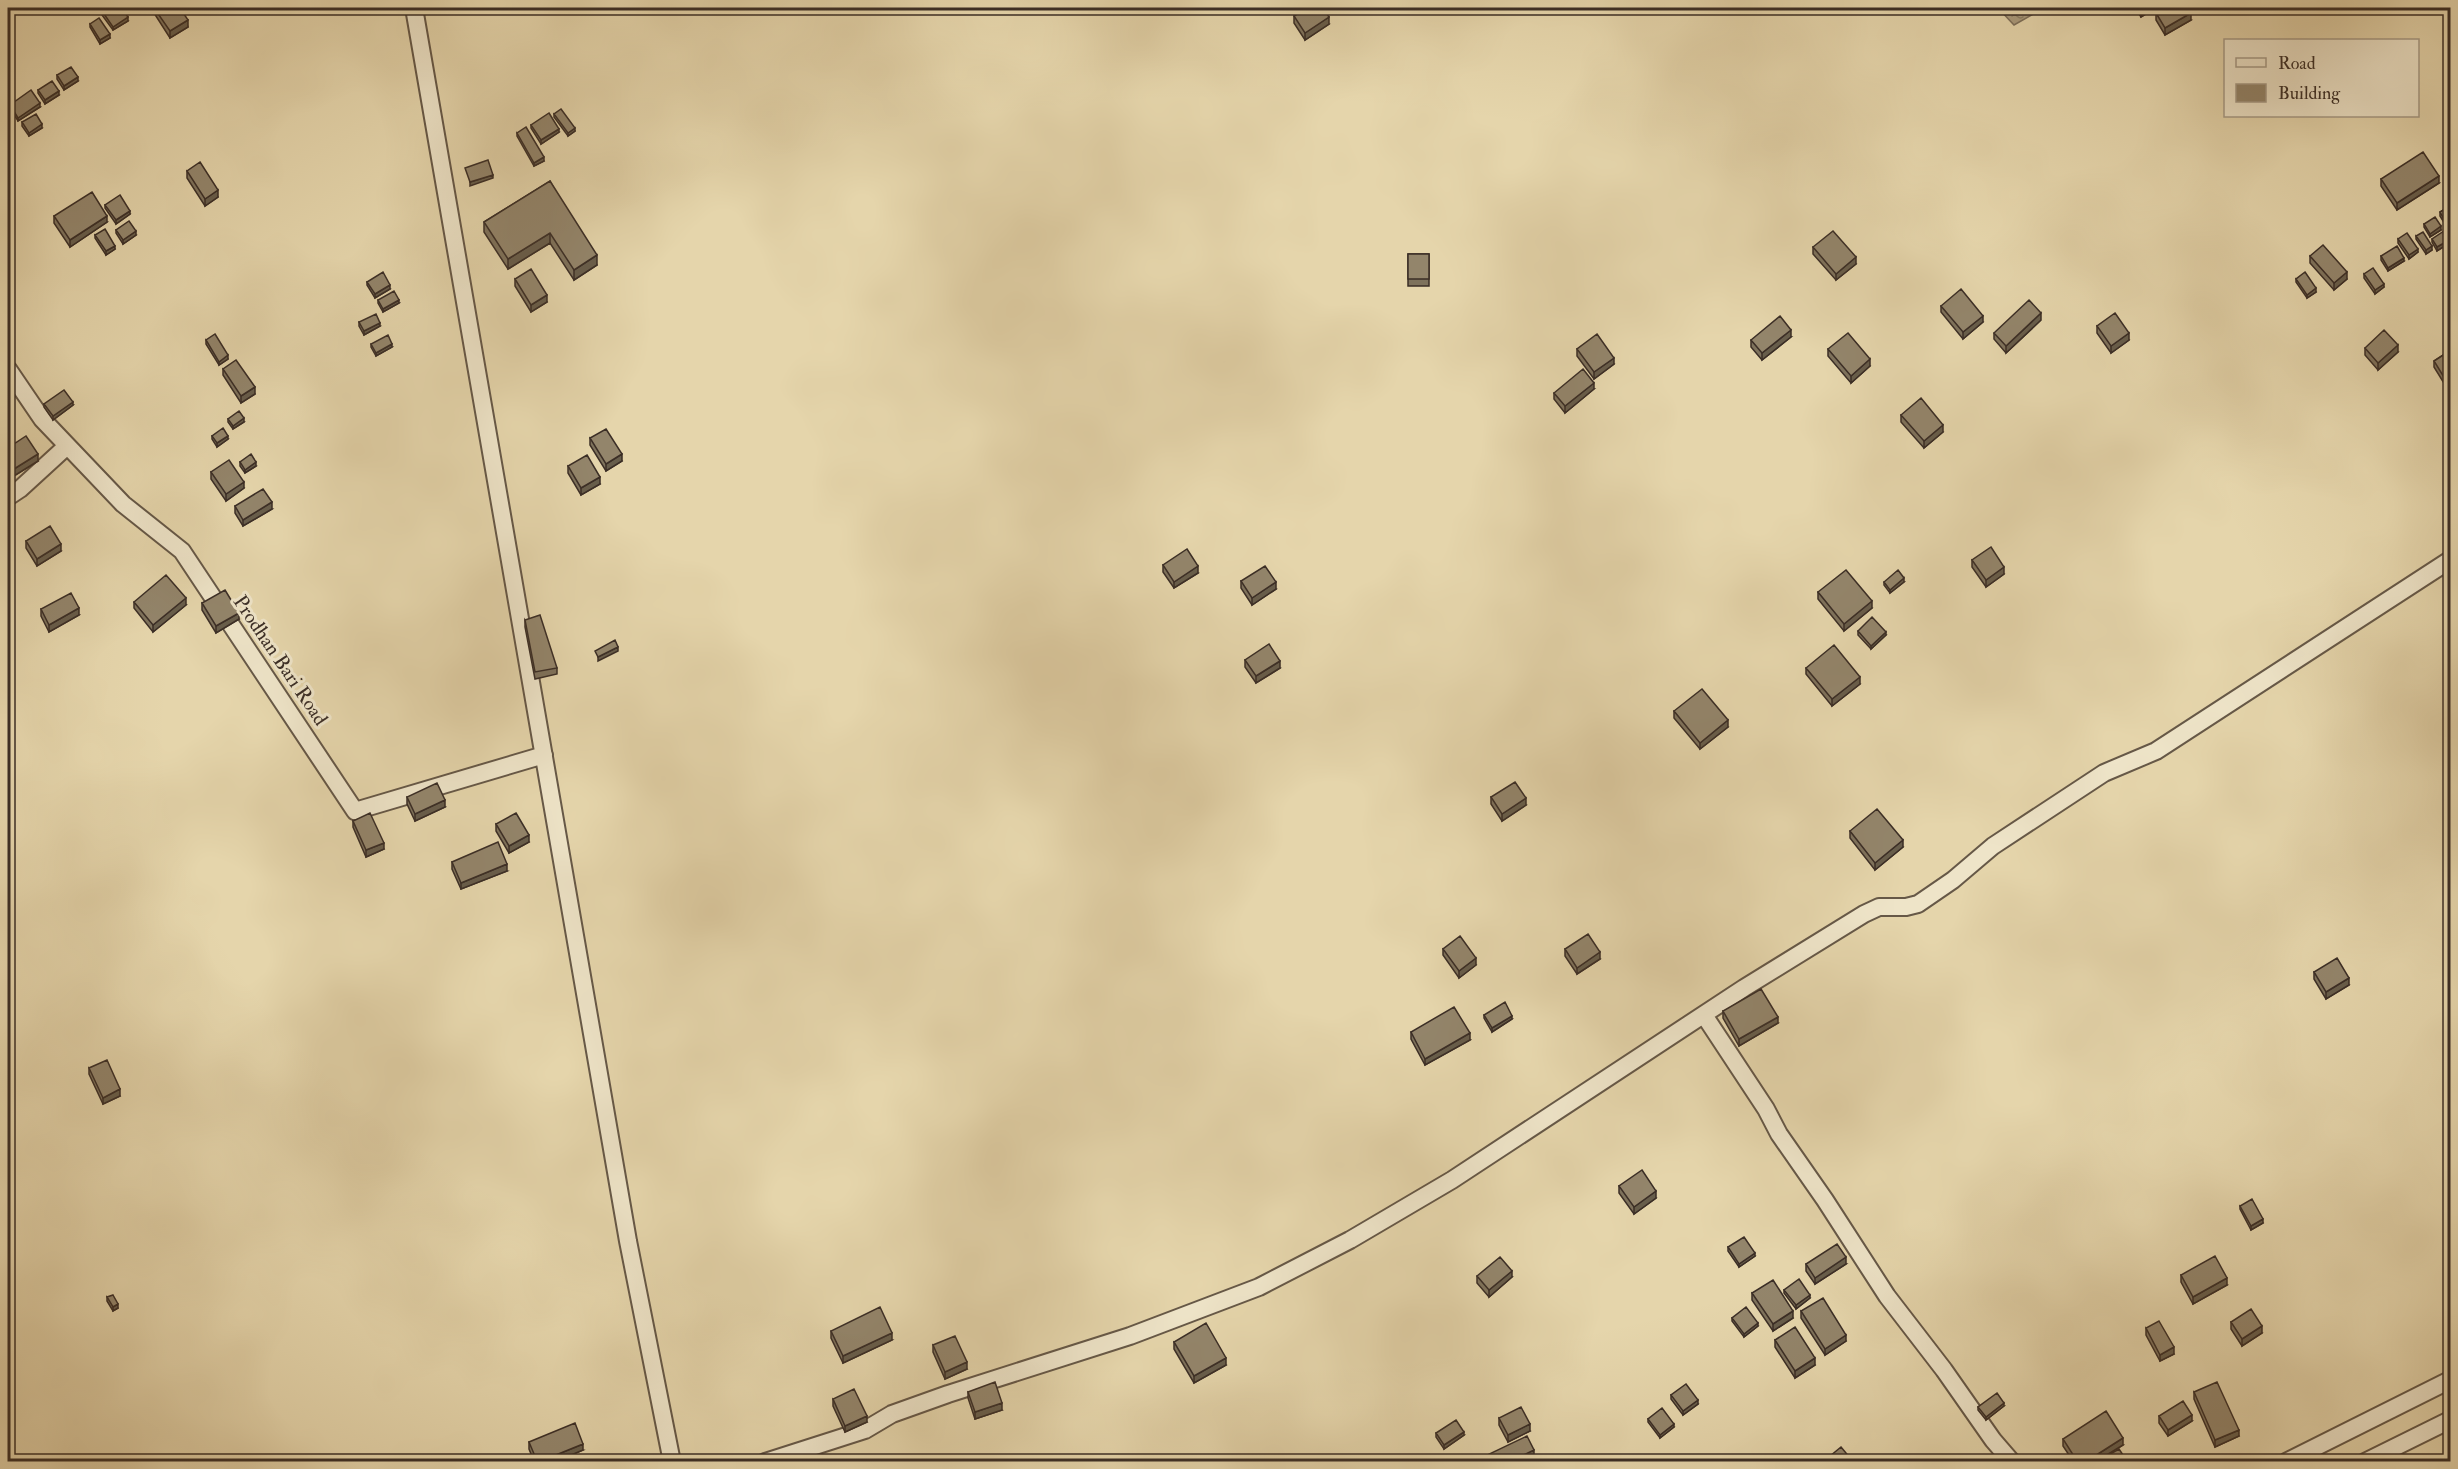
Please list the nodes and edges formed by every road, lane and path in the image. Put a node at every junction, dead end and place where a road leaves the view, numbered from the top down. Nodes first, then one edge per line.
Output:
1 (414, 8) edge
2 (8, 369) edge
3 (67, 446) junction
4 (8, 497) edge
5 (2451, 560) edge
6 (544, 755) junction
7 (1704, 1015) junction
8 (2451, 1380) edge
9 (2451, 1420) edge
10 (672, 1461) edge
11 (765, 1461) edge
12 (2012, 1461) edge
13 (2286, 1461) edge
14 (2365, 1461) edge

1 - 6 street
2 - 3 street, Prodhan Bari Road
3 - 4 street
3 - 6 street, Prodhan Bari Road
5 - 7 street
6 - 10 street
7 - 11 street
7 - 12 street
8 - 13 street
9 - 14 street

